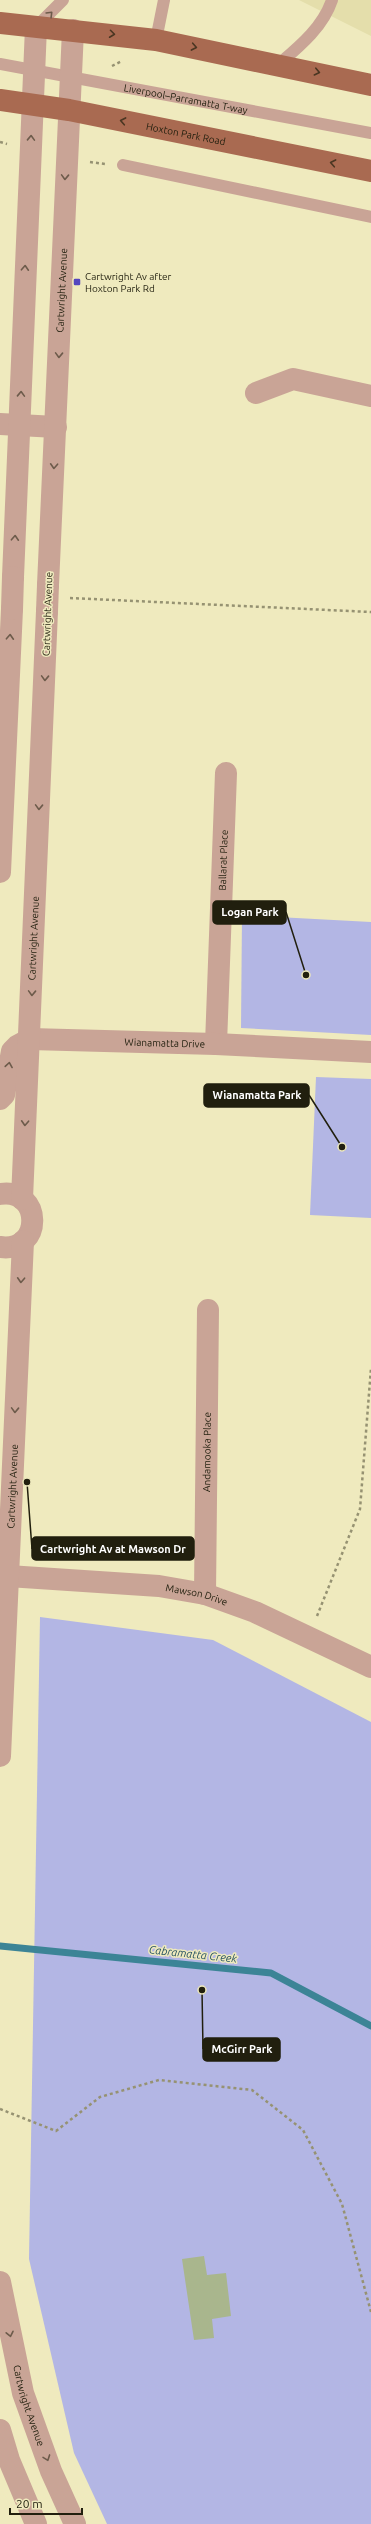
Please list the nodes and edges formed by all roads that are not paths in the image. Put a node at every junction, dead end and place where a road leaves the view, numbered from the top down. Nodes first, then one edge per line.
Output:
1 (63, 0) edge
2 (164, 0) edge
3 (332, 0) edge
4 (0, 23) edge
5 (36, 27) junction
6 (73, 30) junction
7 (156, 40) junction
8 (0, 64) edge
9 (279, 64) junction
10 (33, 70) junction
11 (71, 76) junction
12 (371, 84) edge
13 (0, 100) edge
14 (32, 105) junction
15 (69, 110) junction
16 (371, 133) edge
17 (123, 165) dead end
18 (371, 171) edge
19 (371, 217) edge
20 (256, 393) dead end
21 (371, 396) edge
22 (10, 424) edge
23 (56, 427) junction
24 (226, 773) dead end
25 (0, 872) edge
26 (30, 1039) junction
27 (216, 1044) junction
28 (371, 1052) edge
29 (0, 1099) edge
30 (0, 1194) edge
31 (22, 1199) junction
32 (23, 1241) junction
33 (0, 1247) edge
34 (208, 1310) dead end
35 (3, 1575) edge
36 (205, 1594) junction
37 (371, 1667) edge
38 (0, 1756) edge
39 (0, 2282) edge
40 (0, 2430) edge
41 (36, 2524) edge
42 (75, 2524) edge

5 -> 1 lane
2 - 7 lane
3 - 9 lane
4 - 5 main road
5 - 6 main road
5 - 10 street
6 -> 7 main road
6 - 11 street, Cartwright Avenue
7 -> 9 main road
8 - 10 lane, Liverpool–Parramatta T-way
9 -> 12 main road
10 - 11 lane, Liverpool–Parramatta T-way
10 - 14 street
11 - 15 street, Cartwright Avenue
11 - 16 lane, Liverpool–Parramatta T-way
13 - 14 main road, Hoxton Park Road
14 - 15 main road, Hoxton Park Road
22 -> 14 street
18 -> 15 main road, Hoxton Park Road
15 -> 23 street, Cartwright Avenue
17 - 19 lane
20 - 21 street
22 - 23 street
25 -> 22 street, bridge
23 -> 26 street, Cartwright Avenue, bridge
24 - 27 street, Ballarat Place
26 - 27 street, Wianamatta Drive
29 -> 26 street
26 -> 31 street, Cartwright Avenue
27 - 28 street, Wianamatta Drive
30 - 31 street
31 - 32 street
32 - 33 street
32 -> 35 street, Cartwright Avenue
34 - 36 street, Andamooka Place
35 - 36 street, Mawson Drive
35 - 38 street, Cartwright Avenue
36 - 37 street, Mawson Drive
39 -> 42 street, Cartwright Avenue
40 - 41 street

